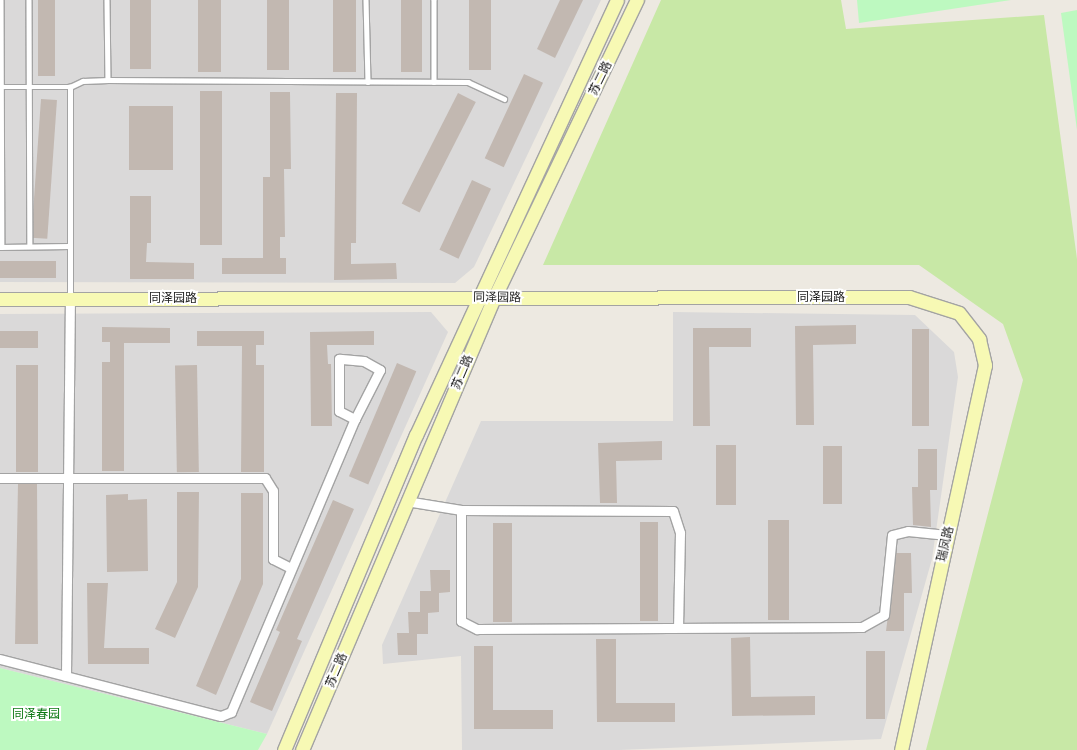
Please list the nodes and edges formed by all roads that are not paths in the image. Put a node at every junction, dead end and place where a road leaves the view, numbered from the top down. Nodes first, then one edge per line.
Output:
1 (1, 0) edge
2 (29, 0) edge
3 (107, 0) edge
4 (366, 0) edge
5 (434, 0) edge
6 (617, 0) edge
7 (637, 0) edge
8 (108, 80) junction
9 (368, 82) junction
10 (434, 82) junction
11 (1, 87) edge
12 (30, 88) junction
13 (70, 88) junction
14 (504, 99) dead end
15 (30, 246) junction
16 (69, 246) junction
17 (1, 247) edge
18 (478, 297) junction
19 (494, 298) junction
20 (0, 299) edge
21 (70, 299) junction
22 (979, 339) joint
23 (355, 418) junction
24 (0, 478) edge
25 (68, 478) junction
26 (406, 501) junction
27 (461, 510) junction
28 (947, 535) junction
29 (291, 568) junction
30 (678, 625) junction
31 (0, 659) edge
32 (66, 676) junction
33 (284, 750) edge
34 (302, 750) edge
35 (901, 750) edge

1 - 11 lane
2 - 12 lane
3 - 8 lane
4 - 9 lane
5 - 10 lane
6 - 18 street, 苏二路
7 - 19 street, 苏二路
8 - 9 lane
8 - 13 lane
9 - 10 lane
10 - 14 lane
11 - 12 lane
11 - 17 lane
12 - 13 lane
12 - 15 lane
13 - 16 lane
15 - 16 lane
15 - 17 lane
16 - 21 lane
18 - 19 street, 同泽园路
18 - 21 street, 同泽园路
18 - 33 street, 苏二路
19 - 22 street, 同泽园路
19 - 26 street, 苏二路
20 - 21 street, 同泽园路
21 - 25 street
22 - 28 street, 瑞凤路
23 - 23 street
23 - 29 street
24 - 25 street
25 - 29 street
25 - 32 street
26 - 27 street
26 - 34 street, 苏二路
27 - 30 street
27 - 30 street
28 - 30 street
28 - 35 street, 瑞凤路
29 - 32 street
31 - 32 street

